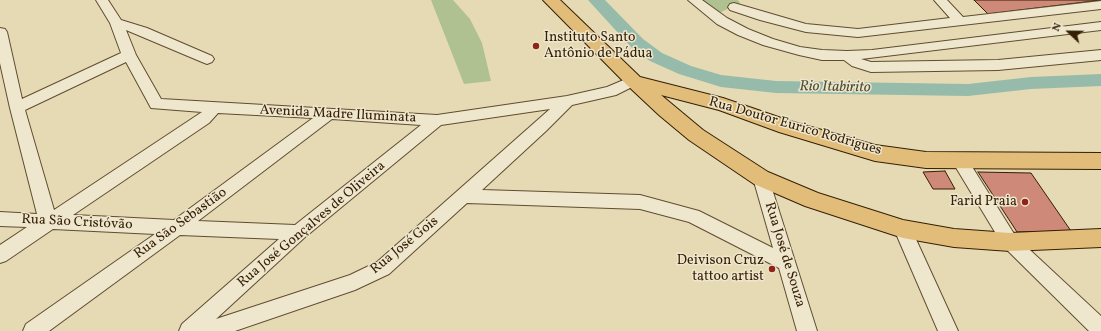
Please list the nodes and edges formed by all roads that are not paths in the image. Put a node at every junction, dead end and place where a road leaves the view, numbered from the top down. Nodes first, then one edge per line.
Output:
1 (102, 0) edge
2 (550, 0) edge
3 (694, 0) edge
4 (940, 0) edge
5 (1101, 5) edge
6 (734, 7) dead end
7 (1040, 12) junction
8 (960, 22) junction
9 (116, 23) junction
10 (1101, 26) edge
11 (1059, 31) junction
12 (0, 32) edge
13 (129, 55) junction
14 (1101, 55) edge
15 (847, 56) junction
16 (207, 60) dead end
17 (634, 82) junction
18 (0, 96) edge
19 (567, 101) junction
20 (16, 104) junction
21 (723, 105) junction
22 (215, 107) junction
23 (328, 115) junction
24 (437, 120) junction
25 (696, 135) junction
26 (960, 161) junction
27 (1101, 161) edge
28 (761, 178) junction
29 (465, 196) junction
30 (0, 219) edge
31 (48, 221) junction
32 (176, 228) junction
33 (903, 229) junction
34 (298, 233) junction
35 (1101, 238) edge
36 (1010, 242) junction
37 (0, 255) edge
38 (786, 263) junction
39 (1101, 329) edge
40 (33, 331) edge
41 (189, 331) edge
42 (208, 331) edge
43 (807, 331) edge
44 (948, 331) edge

1 - 9 street, Avenida Madre Iluminata
2 - 17 main road
3 - 15 street
4 - 8 street
5 - 7 street
6 - 8 street
7 - 8 street
7 - 11 street
9 - 13 street, Avenida Madre Iluminata
9 - 16 street
10 - 11 street
11 - 15 street
12 - 20 street
13 - 20 street
13 - 22 street, Avenida Madre Iluminata
14 - 15 street
17 - 19 street, Avenida Madre Iluminata
17 - 21 main road, Rua Doutor Eurico Rodrigues
17 - 25 main road
18 - 20 street
19 - 24 street, Avenida Madre Iluminata
19 - 29 street, Rua José Gois
20 - 31 street
21 - 25 main road
21 - 26 main road, Rua Doutor Eurico Rodrigues
22 - 23 street, Avenida Madre Iluminata
22 - 31 street
23 - 24 street, Avenida Madre Iluminata
23 - 32 street, Rua São Sebastião
24 - 34 street, Rua José Gonçalves de Oliveira
25 - 28 main road
26 - 27 main road, Rua Doutor Eurico Rodrigues
26 - 36 street
28 - 33 main road
28 - 38 street, Rua José de Souza
29 - 38 street
29 - 42 street, Rua José Gois
30 - 31 street, Rua São Cristóvão
31 - 32 street, Rua São Cristóvão
31 - 37 street
32 - 34 street, Rua São Cristóvão
32 - 40 street, Rua São Sebastião
33 - 36 main road
33 - 44 street
34 - 41 street, Rua José Gonçalves de Oliveira
35 - 36 main road
36 - 39 street
38 - 43 street, Rua José de Souza

